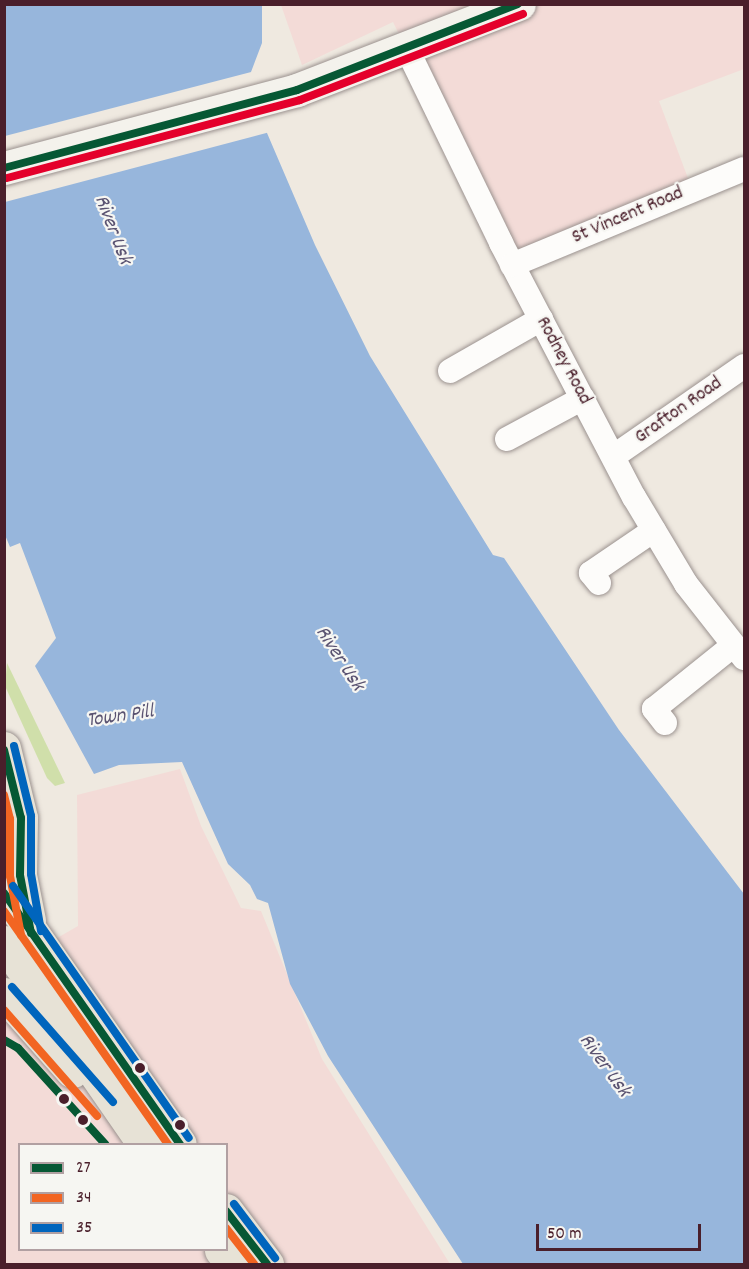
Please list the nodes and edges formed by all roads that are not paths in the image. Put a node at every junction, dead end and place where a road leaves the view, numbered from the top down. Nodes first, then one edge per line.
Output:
1 (519, 4) edge
2 (407, 49) junction
3 (4, 168) edge
4 (744, 169) edge
5 (512, 266) junction
6 (541, 319) junction
7 (744, 366) edge
8 (450, 370) dead end
9 (583, 398) junction
10 (507, 439) dead end
11 (614, 456) junction
12 (654, 530) junction
13 (599, 583) dead end
14 (739, 652) edge
15 (665, 723) dead end
16 (4, 748) edge
17 (4, 891) edge
18 (18, 938) edge
19 (4, 994) edge
20 (136, 1143) edge
21 (143, 1143) edge
22 (179, 1143) edge
23 (228, 1213) edge
24 (221, 1251) edge
25 (232, 1264) edge
26 (267, 1264) edge

1 - 2 main road
2 - 3 main road
2 - 5 street, Rodney Road
4 - 5 street, St Vincent Road
5 - 6 street, Rodney Road
6 - 8 street
6 - 9 street, Rodney Road
7 - 11 street, Grafton Road
9 - 10 street
9 - 11 street, Rodney Road
11 - 12 street, Rodney Road
12 - 13 street
12 - 14 street, Rodney Road
14 - 15 street
16 - 18 main road
17 - 18 main road
18 - 21 main road
18 - 22 main road
19 - 20 main road
23 - 26 main road
24 - 25 main road

